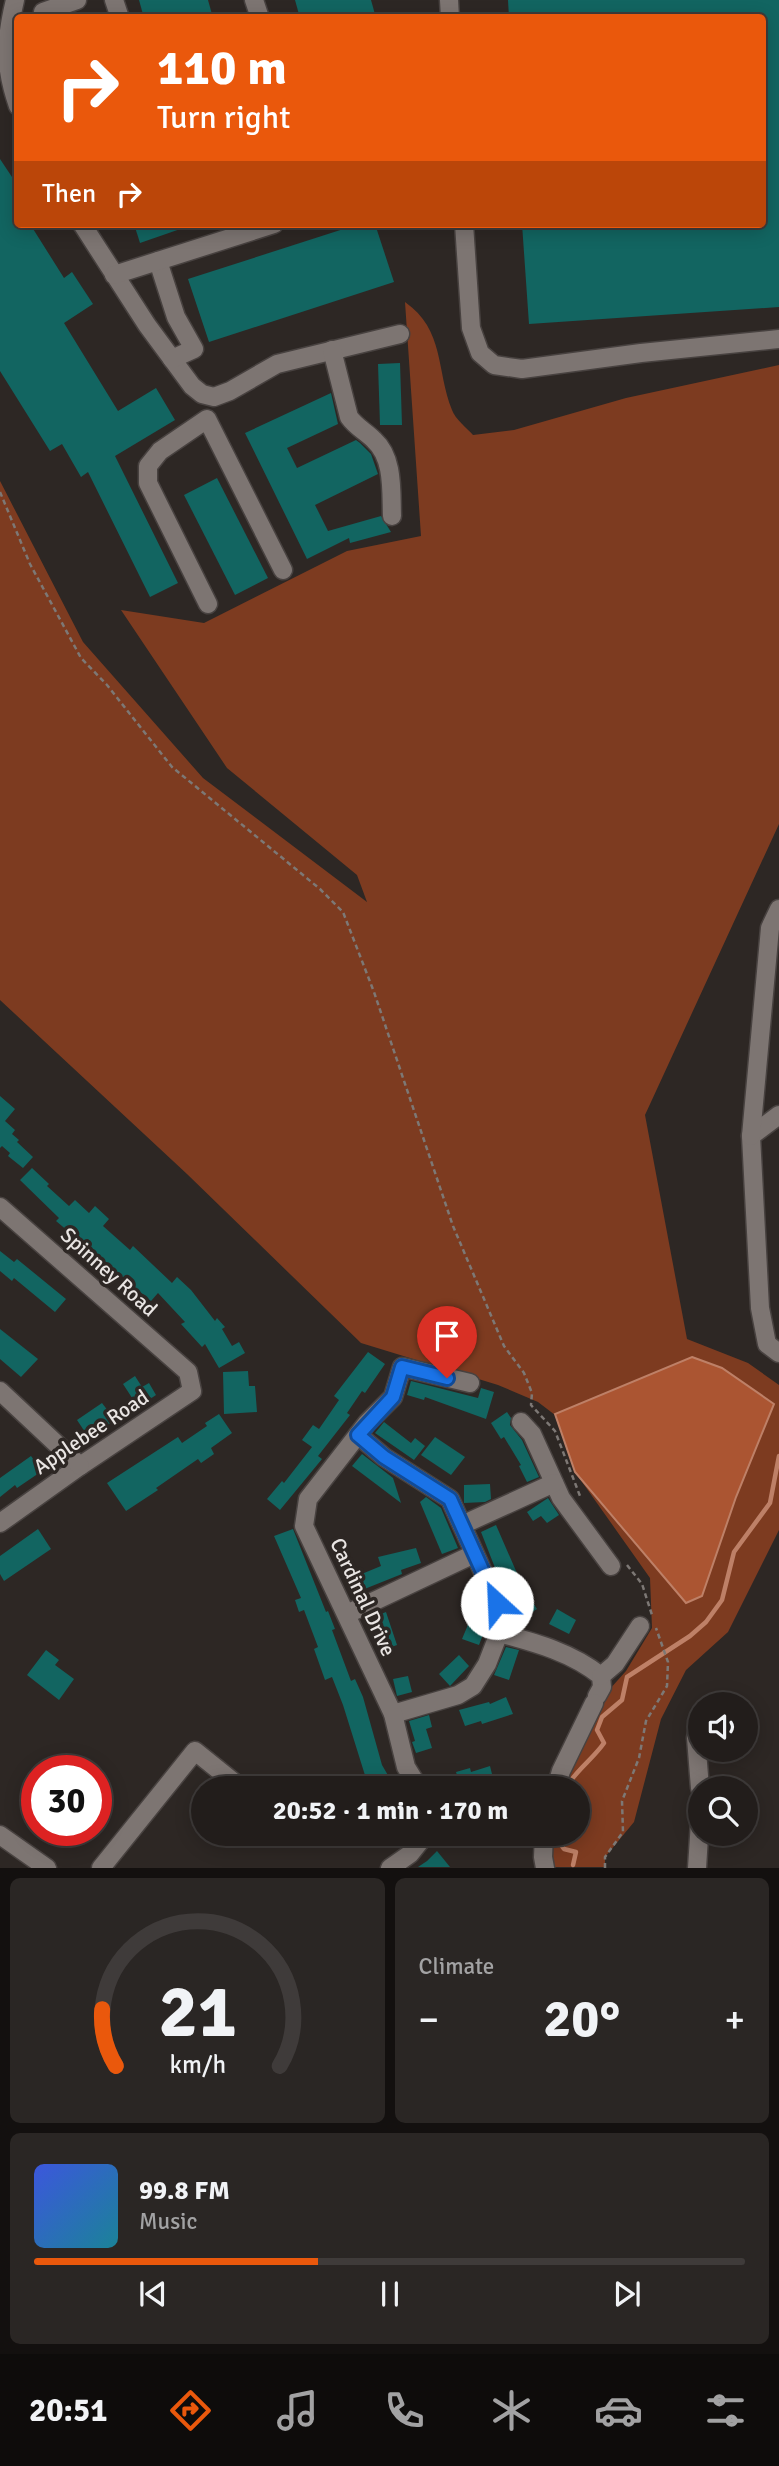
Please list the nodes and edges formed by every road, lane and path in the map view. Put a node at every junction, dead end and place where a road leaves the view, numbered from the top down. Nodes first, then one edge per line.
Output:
1 (15, 0) edge
2 (77, 0) edge
3 (43, 12) dead end
4 (3, 50) edge
5 (14, 95) edge
6 (85, 228) edge
7 (261, 228) edge
8 (464, 228) edge
9 (158, 261) junction
10 (114, 275) junction
11 (400, 334) dead end
12 (779, 339) edge
13 (332, 350) junction
14 (172, 359) junction
15 (214, 397) junction
16 (207, 419) junction
17 (0, 492) edge
18 (391, 516) dead end
19 (283, 570) dead end
20 (208, 604) dead end
21 (779, 909) edge
22 (779, 1115) edge
23 (751, 1136) junction
24 (0, 1207) edge
25 (779, 1353) edge
26 (188, 1372) joint
27 (470, 1383) dead end
28 (0, 1391) edge
29 (521, 1422) dead end
30 (358, 1435) junction
31 (80, 1466) junction
32 (554, 1483) junction
33 (583, 1502) dead end
34 (0, 1523) edge
35 (462, 1525) junction
36 (474, 1555) junction
37 (618, 1564) joint
38 (346, 1614) junction
39 (640, 1626) dead end
40 (499, 1633) junction
41 (601, 1676) junction
42 (393, 1714) junction
43 (226, 1776) edge
44 (411, 1776) edge
45 (560, 1776) edge
46 (0, 1835) edge
47 (416, 1846) edge
48 (543, 1846) edge
49 (698, 1846) edge
50 (47, 1867) edge
51 (101, 1867) edge
52 (390, 1867) edge
53 (545, 1867) edge
54 (605, 1867) edge
55 (697, 1867) edge

1 - 4 street
2 - 3 street
4 - 5 street
6 - 10 street
7 - 9 street
8 - 12 street
9 - 10 street
9 - 14 street
10 - 14 street
11 - 13 street
13 - 15 street
13 - 18 street
14 - 15 street
15 - 16 street
16 - 19 street
16 - 20 street
17 - 33 path
21 - 23 street
22 - 23 street
23 - 25 street
24 - 26 street, Spinney Road
26 - 31 street, Applebee Road
27 - 30 street, Cardinal Drive
28 - 31 street
29 - 32 street
30 - 35 street
30 - 38 street, Cardinal Drive
31 - 34 street, Applebee Road
32 - 35 street
32 - 37 street
35 - 36 street
36 - 38 street
36 - 40 street
37 - 54 path
38 - 42 street, Cardinal Drive
39 - 41 street
40 - 41 street
40 - 42 street
41 - 45 street
42 - 44 street, Cardinal Drive
43 - 51 street
46 - 50 street
47 - 52 street
48 - 53 street
49 - 55 street

